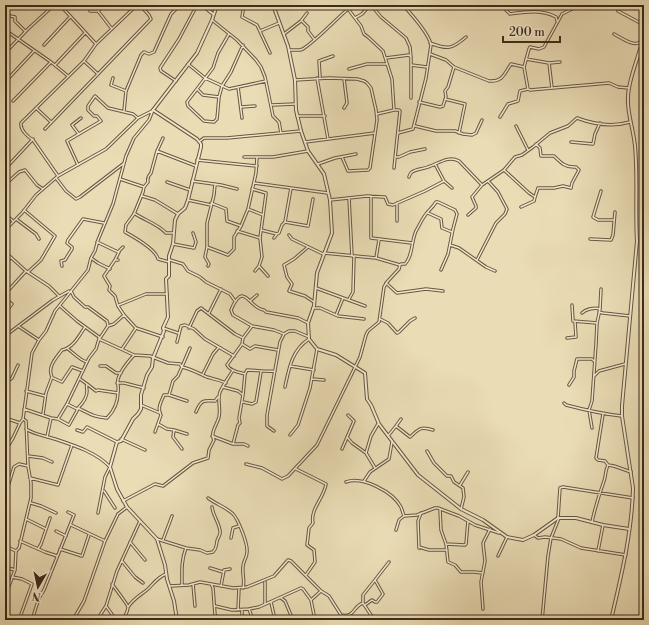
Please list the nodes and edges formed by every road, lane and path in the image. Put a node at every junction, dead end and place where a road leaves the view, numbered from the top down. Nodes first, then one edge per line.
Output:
1 (54, 5) edge
2 (60, 5) edge
3 (104, 5) edge
4 (137, 5) edge
5 (140, 5) edge
6 (180, 5) edge
7 (197, 5) edge
8 (202, 5) edge
9 (217, 5) edge
10 (244, 5) edge
11 (273, 5) edge
12 (345, 5) edge
13 (370, 5) edge
14 (403, 5) edge
15 (580, 5) edge
16 (348, 9) junction
17 (506, 10) dead end
18 (90, 11) dead end
19 (98, 11) junction
20 (618, 11) dead end
21 (306, 13) dead end
22 (214, 14) junction
23 (5, 15) edge
24 (70, 17) junction
25 (355, 18) junction
26 (212, 20) junction
27 (301, 21) junction
28 (557, 22) junction
29 (279, 23) junction
30 (644, 25) edge
31 (112, 29) junction
32 (5, 30) edge
33 (260, 31) junction
34 (25, 32) junction
35 (85, 33) junction
36 (229, 34) junction
37 (284, 34) junction
38 (614, 34) dead end
39 (644, 35) edge
40 (466, 37) dead end
41 (18, 38) junction
42 (314, 39) junction
43 (430, 43) junction
44 (641, 43) junction
45 (96, 44) junction
46 (44, 45) dead end
47 (243, 45) junction
48 (289, 50) junction
49 (34, 51) junction
50 (5, 53) edge
51 (270, 53) dead end
52 (430, 54) junction
53 (333, 56) dead end
54 (410, 56) junction
55 (386, 58) junction
56 (526, 59) junction
57 (84, 61) junction
58 (51, 62) junction
59 (560, 62) dead end
60 (549, 63) junction
61 (188, 64) junction
62 (388, 64) junction
63 (55, 65) junction
64 (411, 65) junction
65 (524, 66) junction
66 (427, 67) junction
67 (454, 67) junction
68 (348, 69) dead end
69 (98, 74) junction
70 (68, 76) junction
71 (113, 78) dead end
72 (205, 78) junction
73 (317, 78) junction
74 (320, 78) junction
75 (344, 79) junction
76 (295, 80) junction
77 (176, 81) junction
78 (266, 81) junction
79 (5, 82) edge
80 (222, 86) junction
81 (238, 87) junction
82 (552, 88) junction
83 (629, 88) junction
84 (197, 89) junction
85 (528, 89) junction
86 (126, 91) junction
87 (219, 97) junction
88 (411, 98) dead end
89 (445, 99) junction
90 (14, 101) dead end
91 (419, 102) junction
92 (296, 104) junction
93 (272, 105) junction
94 (255, 106) dead end
95 (241, 107) junction
96 (36, 108) junction
97 (344, 108) dead end
98 (154, 110) junction
99 (394, 110) junction
100 (124, 112) junction
101 (377, 114) junction
102 (297, 116) junction
103 (325, 116) junction
104 (500, 116) dead end
105 (82, 118) dead end
106 (138, 118) junction
107 (242, 118) dead end
108 (482, 120) dead end
109 (51, 122) junction
110 (630, 122) junction
111 (600, 123) junction
112 (414, 126) junction
113 (516, 126) dead end
114 (45, 128) dead end
115 (301, 131) junction
116 (281, 133) junction
117 (375, 133) junction
118 (398, 133) junction
119 (459, 133) junction
120 (79, 134) junction
121 (163, 138) dead end
122 (33, 139) junction
123 (328, 139) junction
124 (199, 142) junction
125 (305, 142) junction
126 (571, 142) dead end
127 (536, 144) junction
128 (425, 149) dead end
129 (157, 150) junction
130 (528, 150) junction
131 (308, 151) junction
132 (356, 154) dead end
133 (244, 156) dead end
134 (396, 156) junction
135 (257, 157) junction
136 (342, 157) junction
137 (197, 160) junction
138 (123, 164) junction
139 (318, 164) junction
140 (435, 164) junction
141 (78, 166) junction
142 (196, 166) junction
143 (257, 166) junction
144 (394, 168) dead end
145 (5, 169) edge
146 (504, 170) junction
147 (57, 177) junction
148 (409, 177) dead end
149 (120, 179) junction
150 (444, 180) junction
151 (9, 181) dead end
152 (192, 181) junction
153 (488, 181) junction
154 (167, 182) dead end
155 (254, 183) junction
156 (257, 183) junction
157 (214, 184) junction
158 (482, 185) junction
159 (144, 187) junction
160 (291, 188) junction
161 (452, 188) dead end
162 (43, 189) junction
163 (237, 189) dead end
164 (252, 189) junction
165 (190, 190) junction
166 (256, 190) junction
167 (601, 191) dead end
168 (328, 193) junction
169 (141, 196) junction
170 (372, 196) junction
171 (535, 197) junction
172 (349, 198) junction
173 (313, 199) dead end
174 (188, 200) junction
175 (330, 200) junction
176 (397, 203) junction
177 (211, 204) junction
178 (521, 207) dead end
179 (248, 209) junction
180 (24, 210) junction
181 (427, 212) junction
182 (615, 212) dead end
183 (134, 213) junction
184 (5, 214) edge
185 (178, 214) junction
186 (263, 215) junction
187 (468, 215) dead end
188 (16, 219) junction
189 (614, 220) junction
190 (397, 221) dead end
191 (13, 222) junction
192 (286, 222) junction
193 (104, 223) junction
194 (241, 226) junction
195 (5, 230) edge
196 (261, 230) junction
197 (237, 231) junction
198 (452, 232) junction
199 (173, 233) junction
200 (193, 233) dead end
201 (277, 234) junction
202 (289, 235) dead end
203 (260, 238) junction
204 (274, 238) dead end
205 (39, 239) dead end
206 (590, 239) dead end
207 (379, 240) junction
208 (97, 242) junction
209 (412, 243) junction
210 (173, 244) junction
211 (450, 245) junction
212 (123, 247) dead end
213 (207, 247) junction
214 (308, 247) junction
215 (5, 252) edge
216 (119, 252) junction
217 (324, 254) junction
218 (353, 256) junction
219 (11, 258) junction
220 (91, 258) junction
221 (376, 258) junction
222 (115, 260) junction
223 (118, 260) dead end
224 (477, 260) junction
225 (169, 261) junction
226 (400, 265) junction
227 (5, 266) edge
228 (62, 266) dead end
229 (208, 266) dead end
230 (259, 266) junction
231 (110, 269) junction
232 (441, 270) dead end
233 (27, 271) junction
234 (255, 271) dead end
235 (495, 271) dead end
236 (268, 276) dead end
237 (386, 283) junction
238 (315, 288) junction
239 (221, 289) junction
240 (601, 289) dead end
241 (71, 291) junction
242 (443, 291) dead end
243 (5, 294) edge
244 (167, 294) junction
245 (257, 295) dead end
246 (59, 296) junction
247 (5, 298) edge
248 (343, 298) junction
249 (250, 300) junction
250 (349, 300) junction
251 (235, 301) junction
252 (314, 302) junction
253 (572, 305) dead end
254 (60, 306) junction
255 (118, 306) junction
256 (365, 306) dead end
257 (313, 308) junction
258 (599, 310) junction
259 (5, 313) edge
260 (209, 313) junction
261 (582, 313) dead end
262 (602, 313) junction
263 (124, 315) junction
264 (336, 315) junction
265 (631, 316) junction
266 (415, 318) dead end
267 (597, 318) junction
268 (364, 319) dead end
269 (380, 319) junction
270 (575, 322) junction
271 (308, 323) junction
272 (597, 324) junction
273 (18, 326) junction
274 (108, 326) junction
275 (252, 326) junction
276 (85, 327) junction
277 (136, 328) junction
278 (163, 328) junction
279 (189, 328) junction
280 (178, 333) junction
281 (284, 334) junction
282 (5, 336) edge
283 (163, 337) junction
284 (243, 338) junction
285 (309, 338) junction
286 (567, 338) dead end
287 (99, 339) junction
288 (39, 340) junction
289 (177, 342) dead end
290 (242, 344) junction
291 (190, 348) dead end
292 (219, 348) junction
293 (68, 349) junction
294 (317, 349) junction
295 (122, 350) junction
296 (278, 350) junction
297 (134, 354) junction
298 (234, 356) junction
299 (595, 357) junction
300 (153, 358) junction
301 (592, 359) junction
302 (594, 361) junction
303 (87, 362) junction
304 (626, 364) junction
305 (18, 366) dead end
306 (100, 366) dead end
307 (290, 366) junction
308 (182, 367) junction
309 (354, 368) junction
310 (594, 369) junction
311 (233, 370) junction
312 (314, 370) junction
313 (83, 371) junction
314 (599, 371) junction
315 (261, 372) junction
316 (275, 372) junction
317 (121, 373) junction
318 (203, 374) junction
319 (245, 374) junction
320 (594, 376) junction
321 (52, 377) junction
322 (79, 378) junction
323 (312, 379) junction
324 (324, 380) dead end
325 (5, 383) edge
326 (117, 383) junction
327 (226, 383) junction
328 (87, 384) junction
329 (569, 385) dead end
330 (223, 387) junction
331 (285, 387) dead end
332 (144, 388) junction
333 (26, 391) junction
334 (118, 394) junction
335 (169, 394) junction
336 (243, 395) junction
337 (45, 396) junction
338 (218, 397) junction
339 (187, 401) dead end
340 (243, 402) junction
341 (564, 403) dead end
342 (67, 404) junction
343 (140, 405) junction
344 (24, 409) junction
345 (78, 409) junction
346 (589, 410) junction
347 (196, 412) dead end
348 (160, 413) junction
349 (43, 414) junction
350 (603, 414) junction
351 (348, 416) dead end
352 (622, 416) junction
353 (5, 418) edge
354 (51, 418) junction
355 (23, 419) junction
356 (58, 419) junction
357 (401, 419) dead end
358 (20, 423) junction
359 (158, 424) junction
360 (379, 424) junction
361 (396, 426) junction
362 (592, 428) dead end
363 (26, 429) junction
364 (77, 430) dead end
365 (174, 430) junction
366 (433, 430) dead end
367 (274, 431) dead end
368 (155, 432) dead end
369 (187, 434) dead end
370 (290, 435) dead end
371 (212, 436) junction
372 (388, 436) junction
373 (47, 437) junction
374 (347, 437) junction
375 (121, 439) junction
376 (117, 442) junction
377 (392, 442) junction
378 (233, 444) junction
379 (72, 445) junction
380 (5, 446) edge
381 (248, 446) dead end
382 (8, 448) junction
383 (182, 449) dead end
384 (342, 449) dead end
385 (145, 450) dead end
386 (5, 451) edge
387 (428, 451) dead end
388 (366, 453) junction
389 (27, 456) junction
390 (52, 462) dead end
391 (246, 464) dead end
392 (608, 465) junction
393 (28, 466) junction
394 (110, 467) junction
395 (375, 468) junction
396 (296, 469) junction
397 (468, 472) dead end
398 (631, 472) junction
399 (30, 478) junction
400 (346, 482) dead end
401 (364, 482) junction
402 (460, 485) junction
403 (103, 490) junction
404 (599, 492) junction
405 (5, 496) edge
406 (208, 498) dead end
407 (633, 498) junction
408 (124, 501) junction
409 (31, 503) junction
410 (127, 507) junction
411 (212, 507) dead end
412 (115, 508) dead end
413 (440, 509) junction
414 (461, 509) junction
415 (68, 512) dead end
416 (56, 513) dead end
417 (98, 513) dead end
418 (422, 513) junction
419 (172, 516) dead end
420 (404, 516) junction
421 (50, 518) dead end
422 (559, 518) junction
423 (26, 519) junction
424 (140, 521) junction
425 (468, 521) junction
426 (592, 522) junction
427 (71, 525) junction
428 (603, 525) junction
429 (239, 526) junction
430 (46, 529) junction
431 (629, 529) junction
432 (396, 530) dead end
433 (490, 530) junction
434 (56, 531) dead end
435 (503, 534) junction
436 (89, 535) junction
437 (66, 536) junction
438 (534, 536) junction
439 (507, 537) junction
440 (157, 538) junction
441 (231, 538) dead end
442 (551, 538) junction
443 (163, 540) junction
444 (20, 541) junction
445 (104, 541) junction
446 (130, 542) junction
447 (446, 544) junction
448 (5, 546) edge
449 (186, 548) junction
450 (38, 549) junction
451 (60, 549) junction
452 (447, 550) junction
453 (16, 551) junction
454 (598, 551) junction
455 (626, 555) junction
456 (57, 556) junction
457 (498, 556) dead end
458 (145, 560) dead end
459 (122, 561) junction
460 (389, 562) dead end
461 (5, 567) edge
462 (210, 568) dead end
463 (230, 569) dead end
464 (15, 570) junction
465 (223, 572) junction
466 (483, 573) junction
467 (166, 574) junction
468 (306, 575) junction
469 (12, 578) junction
470 (375, 580) junction
471 (264, 581) junction
472 (143, 583) dead end
473 (112, 584) junction
474 (193, 584) junction
475 (211, 584) junction
476 (182, 585) junction
477 (170, 586) junction
478 (221, 586) junction
479 (239, 588) junction
480 (243, 588) junction
481 (6, 591) edge
482 (321, 591) junction
483 (5, 597) edge
484 (281, 598) junction
485 (311, 600) junction
486 (271, 602) junction
487 (363, 603) junction
488 (265, 604) junction
489 (364, 605) junction
490 (106, 606) junction
491 (195, 606) dead end
492 (214, 606) junction
493 (128, 607) junction
494 (483, 609) dead end
495 (238, 610) junction
496 (242, 610) junction
497 (248, 610) junction
498 (19, 620) edge
499 (32, 620) edge
500 (73, 620) edge
501 (97, 620) edge
502 (116, 620) edge
503 (123, 620) edge
504 (177, 620) edge
505 (221, 620) edge
506 (242, 620) edge
507 (253, 620) edge
508 (275, 620) edge
509 (293, 620) edge
510 (315, 620) edge
511 (376, 620) edge
512 (542, 620) edge
513 (611, 620) edge

1 - 34 street
2 - 24 street
3 - 19 street
4 - 31 street
5 - 69 street
6 - 86 street
7 - 77 street
8 - 22 street
9 - 22 street
10 - 33 street
11 - 29 street
12 - 16 street
13 - 25 street
13 - 54 street
14 - 43 street
15 - 28 street
16 - 25 street
16 - 42 street
17 - 28 street
18 - 19 street
19 - 31 street
20 - 30 street
21 - 27 street
22 - 26 street
23 - 34 street
24 - 35 street
24 - 46 street
25 - 55 street
26 - 36 street
26 - 61 street
27 - 37 street
27 - 42 street
28 - 56 street
29 - 33 street
29 - 37 street
30 - 44 street
31 - 45 street
32 - 41 street
33 - 51 street
34 - 41 street
35 - 45 street
35 - 63 street
36 - 47 street
36 - 72 street
37 - 48 street
38 - 44 street
39 - 44 street
40 - 43 street
41 - 49 street
41 - 50 street
42 - 48 street
43 - 52 street
44 - 83 street
45 - 57 street
47 - 78 street
47 - 80 street
48 - 76 street
49 - 58 street
49 - 79 street
52 - 66 street
52 - 67 street
53 - 74 street
54 - 55 street
54 - 64 street
55 - 62 street
56 - 60 street
56 - 65 street
57 - 69 street
57 - 70 street
58 - 63 street
58 - 90 street
59 - 60 street
60 - 82 street
61 - 72 street
61 - 77 street
62 - 68 street
62 - 99 street
63 - 70 street
64 - 66 street
64 - 88 street
65 - 67 street
65 - 85 street
66 - 91 street
67 - 89 street
69 - 109 street
70 - 96 street
71 - 86 street
72 - 80 street
72 - 84 street
73 - 74 street
73 - 76 street
73 - 103 street
74 - 75 street
75 - 97 street
75 - 101 street
76 - 92 street
77 - 98 street
78 - 81 street
78 - 93 street
80 - 81 street
80 - 87 street
81 - 95 street
82 - 83 street
82 - 85 street
83 - 110 street
84 - 87 street
84 - 87 street
85 - 104 street
86 - 100 street
89 - 91 street
89 - 119 street
91 - 112 street
92 - 93 street
92 - 102 street
93 - 116 street
94 - 95 street
95 - 107 street
96 - 109 street
96 - 122 street
98 - 106 street
98 - 124 street
98 - 138 street
99 - 101 street
99 - 118 street
100 - 106 street
100 - 120 street
101 - 117 street
102 - 103 street
102 - 115 street
103 - 123 street
105 - 120 street
106 - 141 street
108 - 119 street
109 - 114 street
110 - 111 street
110 - 265 street
111 - 126 street
111 - 127 street
112 - 118 street
112 - 119 street
113 - 130 street
115 - 116 street
115 - 125 street
116 - 124 street
117 - 123 street
117 - 136 street
118 - 134 street
120 - 141 street
121 - 129 street
122 - 145 street
122 - 147 street
123 - 125 street
124 - 137 street
125 - 131 street
127 - 130 street
127 - 171 street
128 - 134 street
129 - 142 street
129 - 159 street
130 - 146 street
131 - 135 street
131 - 139 street
132 - 136 street
133 - 135 street
134 - 144 street
135 - 143 street
136 - 139 street
137 - 142 street
137 - 143 street
138 - 147 street
138 - 149 street
139 - 168 street
140 - 148 street
140 - 150 street
140 - 158 street
141 - 147 street
142 - 152 street
143 - 155 street
146 - 153 street
146 - 171 street
147 - 162 street
149 - 159 street
149 - 193 street
150 - 161 street
150 - 176 street
151 - 162 street
152 - 157 street
152 - 165 street
153 - 158 street
153 - 224 street
154 - 165 street
155 - 156 street
155 - 164 street
156 - 160 street
156 - 166 street
157 - 163 street
157 - 177 street
158 - 187 street
159 - 169 street
160 - 168 street
160 - 192 street
162 - 180 street
164 - 166 street
164 - 179 street
165 - 174 street
166 - 186 street
167 - 189 street
168 - 175 street
169 - 183 street
169 - 185 street
170 - 172 street
170 - 176 street
170 - 207 street
171 - 178 street
172 - 175 street
172 - 218 street
173 - 192 street
174 - 177 street
174 - 185 street
175 - 217 street
176 - 190 street
177 - 194 street
177 - 213 street
179 - 186 street
179 - 194 street
180 - 188 street
180 - 233 street
181 - 198 street
181 - 198 street
181 - 209 street
182 - 189 street
183 - 199 street
183 - 225 street
184 - 191 street
185 - 199 street
186 - 196 street
188 - 191 street
188 - 205 street
189 - 206 street
191 - 195 street
192 - 201 street
193 - 208 street
193 - 228 street
194 - 197 street
196 - 201 street
196 - 203 street
197 - 203 street
197 - 213 street
198 - 211 street
199 - 210 street
200 - 210 street
201 - 204 street
202 - 214 street
203 - 230 street
207 - 209 street
207 - 221 street
208 - 216 street
208 - 220 street
209 - 226 street
210 - 225 street
211 - 224 street
211 - 232 street
212 - 216 street
213 - 229 street
214 - 217 street
214 - 252 street
215 - 219 street
216 - 222 street
217 - 218 street
217 - 238 street
218 - 221 street
218 - 250 street
219 - 227 street
219 - 233 street
220 - 231 street
220 - 241 street
221 - 226 street
222 - 223 street
222 - 231 street
224 - 235 street
225 - 239 street
225 - 244 street
226 - 237 street
230 - 234 street
230 - 236 street
231 - 255 street
233 - 243 street
233 - 246 street
237 - 242 street
237 - 269 street
238 - 248 street
238 - 252 street
239 - 251 street
239 - 260 street
240 - 258 street
241 - 246 street
241 - 254 street
241 - 274 street
244 - 255 street
244 - 278 street
245 - 249 street
246 - 273 street
247 - 259 street
248 - 250 street
248 - 264 street
249 - 251 street
249 - 271 street
250 - 256 street
251 - 275 street
252 - 257 street
253 - 270 street
254 - 276 street
254 - 288 street
255 - 263 street
257 - 264 street
257 - 271 street
258 - 261 street
258 - 262 street
258 - 267 street
260 - 279 street
260 - 284 street
262 - 265 street
262 - 267 street
263 - 274 street
263 - 277 street
264 - 268 street
265 - 304 street
266 - 269 street
267 - 272 street
269 - 309 street
270 - 272 street
270 - 286 street
271 - 285 street
272 - 299 street
273 - 282 street
273 - 288 street
274 - 287 street
275 - 281 street
275 - 284 street
276 - 287 street
276 - 293 street
277 - 283 street
277 - 295 street
278 - 280 street
278 - 283 street
279 - 280 street
279 - 292 street
280 - 289 street
281 - 285 street
281 - 296 street
283 - 300 street
284 - 290 street
285 - 294 street
285 - 307 street
287 - 295 street
287 - 303 street
288 - 333 street
290 - 296 street
290 - 298 street
291 - 308 street
292 - 298 street
292 - 318 street
293 - 303 street
293 - 321 street
294 - 309 street
294 - 312 street
295 - 297 street
296 - 316 street
297 - 300 street
297 - 317 street
298 - 311 street
299 - 301 street
299 - 302 street
300 - 308 street
300 - 332 street
301 - 302 street
301 - 329 street
302 - 310 street
303 - 313 street
304 - 314 street
304 - 352 street
305 - 325 street
306 - 317 street
307 - 312 street
307 - 331 street
308 - 318 street
308 - 335 street
309 - 360 street
309 - 396 street
310 - 314 street
310 - 320 street
311 - 319 street
311 - 327 street
312 - 323 street
313 - 321 street
313 - 322 street
314 - 320 street
315 - 316 street
315 - 319 street
315 - 340 street
316 - 367 street
317 - 326 street
318 - 327 street
319 - 336 street
320 - 346 street
321 - 337 street
322 - 328 street
322 - 342 street
323 - 324 street
323 - 370 street
326 - 332 street
326 - 334 street
327 - 330 street
328 - 334 street
328 - 345 street
330 - 336 street
330 - 338 street
332 - 343 street
333 - 337 street
333 - 344 street
334 - 345 street
335 - 339 street
335 - 348 street
336 - 340 street
337 - 349 street
338 - 347 street
338 - 371 street
340 - 378 street
341 - 346 street
342 - 345 street
342 - 356 street
343 - 348 street
343 - 375 street
344 - 349 street
344 - 355 street
345 - 356 street
346 - 350 street
346 - 362 street
348 - 359 street
349 - 354 street
350 - 352 street
350 - 392 street
351 - 374 street
352 - 398 street
353 - 358 street
354 - 356 street
354 - 373 street
355 - 358 street
355 - 363 street
357 - 361 street
358 - 382 street
359 - 365 street
359 - 368 street
360 - 372 street
360 - 388 street
361 - 366 street
361 - 372 street
363 - 373 street
363 - 389 street
364 - 376 street
365 - 369 street
365 - 383 street
371 - 378 street
371 - 408 street
372 - 377 street
373 - 379 street
374 - 384 street
374 - 388 street
375 - 376 street
375 - 385 street
376 - 394 street
377 - 395 street
377 - 414 street
378 - 381 street
379 - 394 street
379 - 399 street
380 - 382 street
382 - 386 street
387 - 402 street
388 - 395 street
389 - 390 street
389 - 393 street
391 - 396 street
392 - 398 street
392 - 404 street
393 - 399 street
393 - 405 street
394 - 403 street
394 - 408 street
395 - 401 street
396 - 468 street
397 - 402 street
398 - 407 street
399 - 409 street
400 - 401 street
401 - 420 street
402 - 414 street
403 - 412 street
403 - 417 street
404 - 407 street
404 - 422 street
404 - 426 street
406 - 429 street
407 - 431 street
408 - 410 street
409 - 416 street
409 - 423 street
410 - 424 street
410 - 445 street
411 - 449 street
413 - 418 street
413 - 425 street
413 - 447 street
414 - 435 street
415 - 427 street
418 - 420 street
418 - 452 street
419 - 443 street
420 - 432 street
421 - 430 street
422 - 426 street
422 - 438 street
422 - 442 street
423 - 430 street
423 - 444 street
424 - 440 street
424 - 446 street
425 - 433 street
425 - 447 street
426 - 428 street
427 - 436 street
427 - 437 street
428 - 431 street
428 - 454 street
429 - 441 street
429 - 480 street
430 - 450 street
431 - 455 street
433 - 435 street
433 - 466 street
434 - 437 street
435 - 439 street
436 - 445 street
436 - 451 street
437 - 451 street
438 - 439 street
438 - 442 street
439 - 457 street
440 - 443 street
440 - 467 street
442 - 454 street
442 - 512 street
443 - 449 street
444 - 450 street
444 - 453 street
445 - 500 street
446 - 458 street
446 - 459 street
447 - 452 street
448 - 453 street
449 - 476 street
450 - 456 street
451 - 456 street
452 - 466 street
453 - 464 street
454 - 455 street
455 - 513 street
456 - 499 street
459 - 472 street
459 - 473 street
460 - 470 street
461 - 464 street
462 - 465 street
463 - 465 street
464 - 469 street
465 - 478 street
466 - 494 street
467 - 477 street
467 - 493 street
468 - 471 street
468 - 482 street
469 - 481 street
469 - 498 street
470 - 487 street
470 - 489 street
471 - 480 street
471 - 488 street
473 - 490 street
473 - 493 street
474 - 475 street
474 - 476 street
474 - 491 street
475 - 478 street
475 - 492 street
476 - 477 street
477 - 504 street
478 - 479 street
479 - 480 street
479 - 495 street
481 - 483 street
482 - 485 street
482 - 487 street
484 - 485 street
484 - 486 street
484 - 509 street
485 - 510 street
486 - 488 street
486 - 508 street
487 - 489 street
488 - 497 street
489 - 511 street
490 - 501 street
490 - 502 street
492 - 495 street
492 - 505 street
493 - 503 street
495 - 496 street
496 - 497 street
496 - 506 street
497 - 507 street

